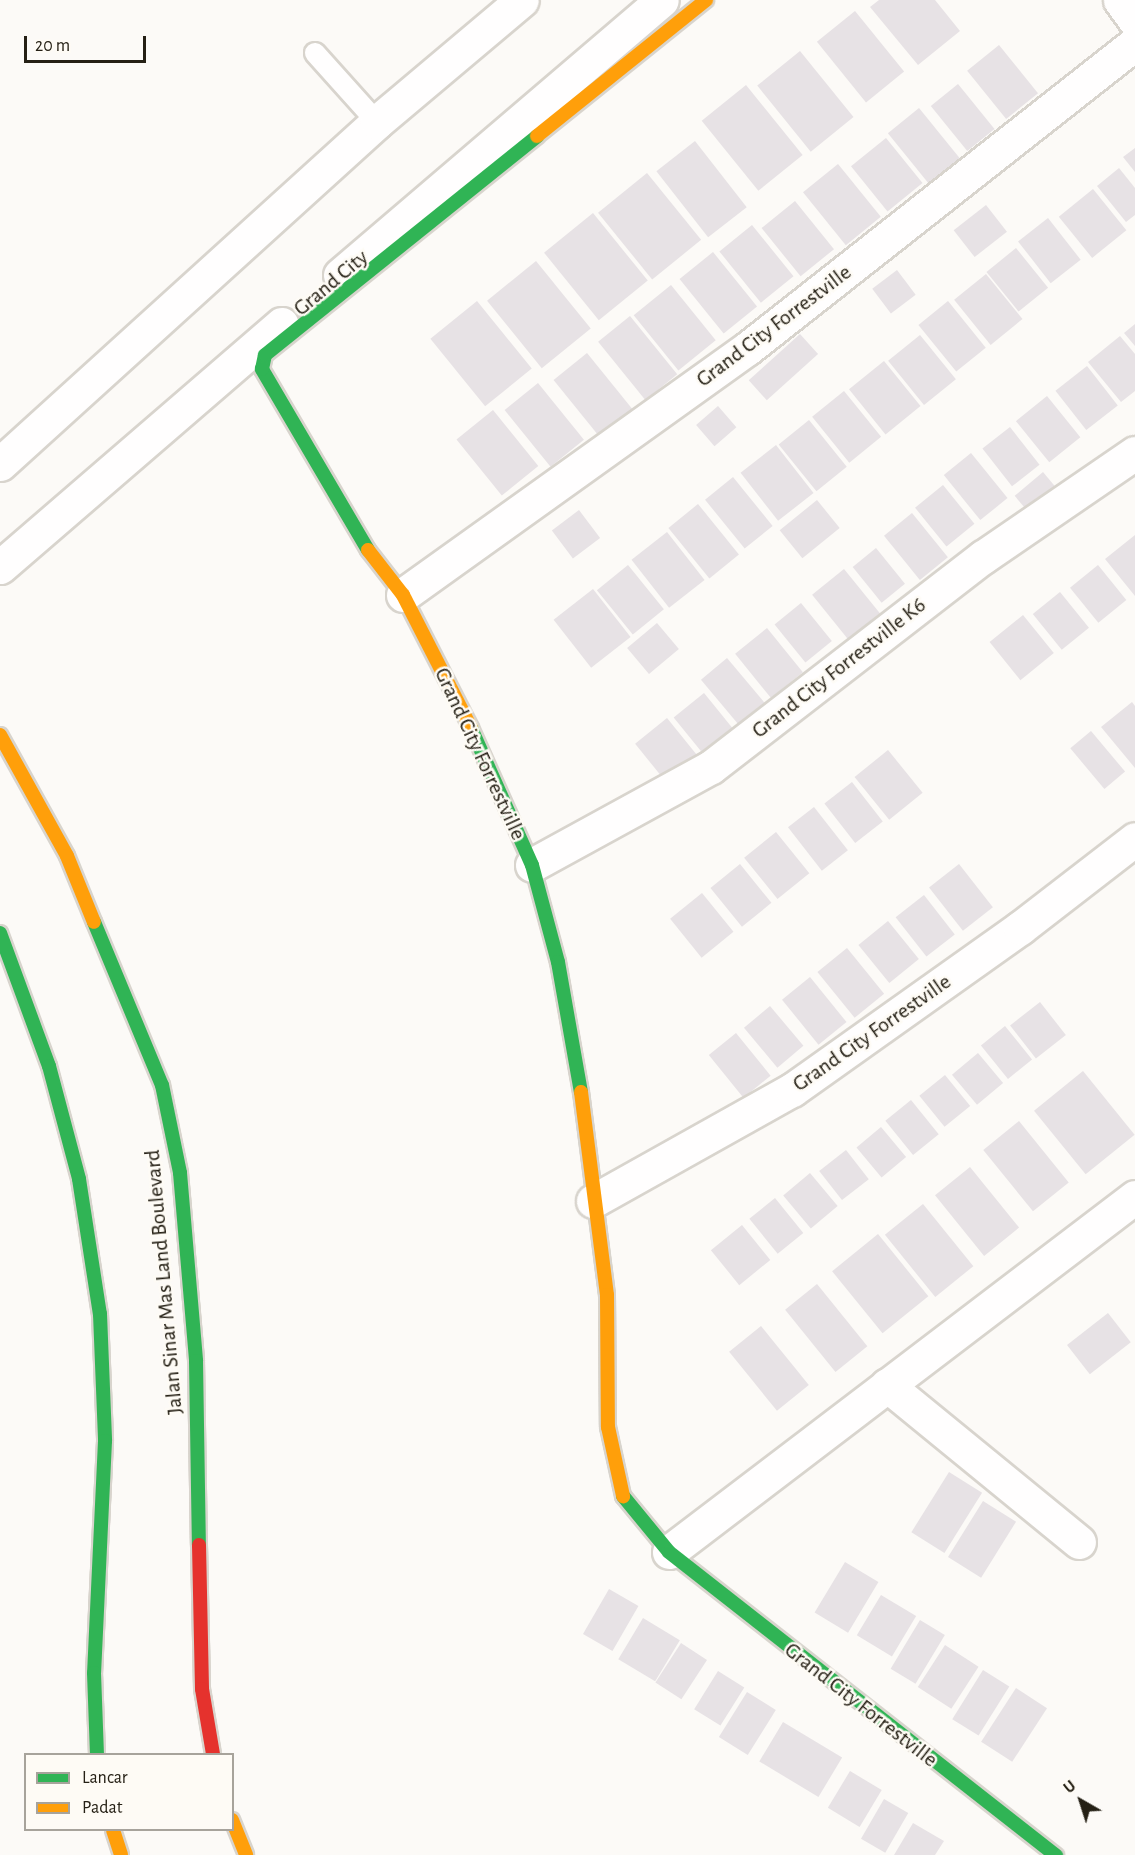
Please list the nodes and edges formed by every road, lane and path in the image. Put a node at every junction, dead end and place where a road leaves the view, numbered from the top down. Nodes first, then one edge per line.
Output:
1 (522, 0) edge
2 (662, 0) edge
3 (706, 0) edge
4 (1120, 0) edge
5 (1135, 21) edge
6 (1135, 44) edge
7 (315, 53) dead end
8 (377, 122) junction
9 (1135, 453) edge
10 (0, 464) edge
11 (0, 567) edge
12 (403, 595) junction
13 (0, 735) edge
14 (1135, 839) edge
15 (532, 865) junction
16 (0, 933) edge
17 (1135, 1197) edge
18 (593, 1201) junction
19 (887, 1385) junction
20 (1079, 1542) dead end
21 (669, 1551) junction
22 (97, 1753) edge
23 (213, 1753) edge
24 (234, 1825) edge
25 (113, 1831) edge
26 (121, 1855) edge
27 (246, 1855) edge
28 (1056, 1855) edge

1 - 8 street
2 - 11 street, Grand City
3 - 12 street, Grand City Forrestville
4 - 5 street
6 - 12 street, Grand City Forrestville
7 - 8 lane
8 - 10 street
9 - 15 street, Grand City Forrestville K6
12 - 15 street, Grand City Forrestville
13 - 23 street, Jalan Sinar Mas Land Boulevard
14 - 18 street, Grand City Forrestville
15 - 18 street, Grand City Forrestville
16 - 22 street
17 - 19 street
18 - 21 street, Grand City Forrestville
19 - 20 street
19 - 21 street
21 - 28 street, Grand City Forrestville
24 - 27 street
25 - 26 street

